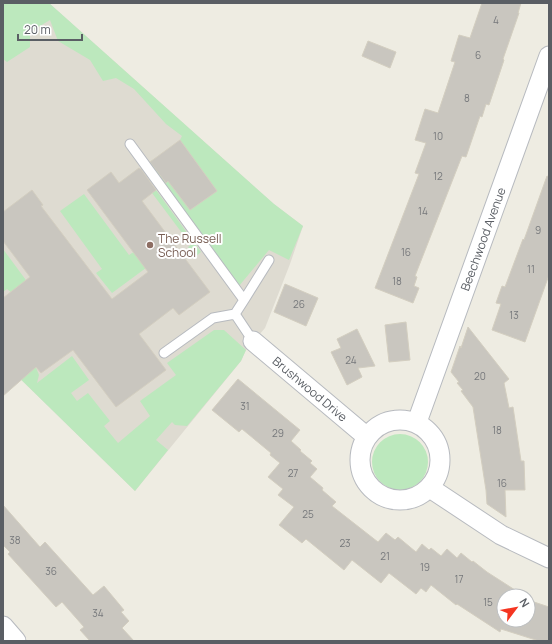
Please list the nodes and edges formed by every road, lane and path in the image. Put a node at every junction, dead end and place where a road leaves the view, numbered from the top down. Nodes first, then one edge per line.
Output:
1 (549, 56) edge
2 (130, 144) dead end
3 (269, 260) dead end
4 (244, 300) junction
5 (235, 314) junction
6 (253, 341) joint
7 (164, 353) dead end
8 (417, 422) junction
9 (367, 437) junction
10 (430, 488) junction
11 (549, 558) edge
12 (3, 626) edge
13 (16, 641) edge

1 - 8 street, Beechwood Avenue
2 - 4 lane
3 - 4 lane
4 - 5 lane
5 - 6 lane
5 - 7 lane
6 - 9 street, Brushwood Drive
8 - 9 street
8 - 10 street
9 - 10 street
10 - 11 street
12 - 13 street

